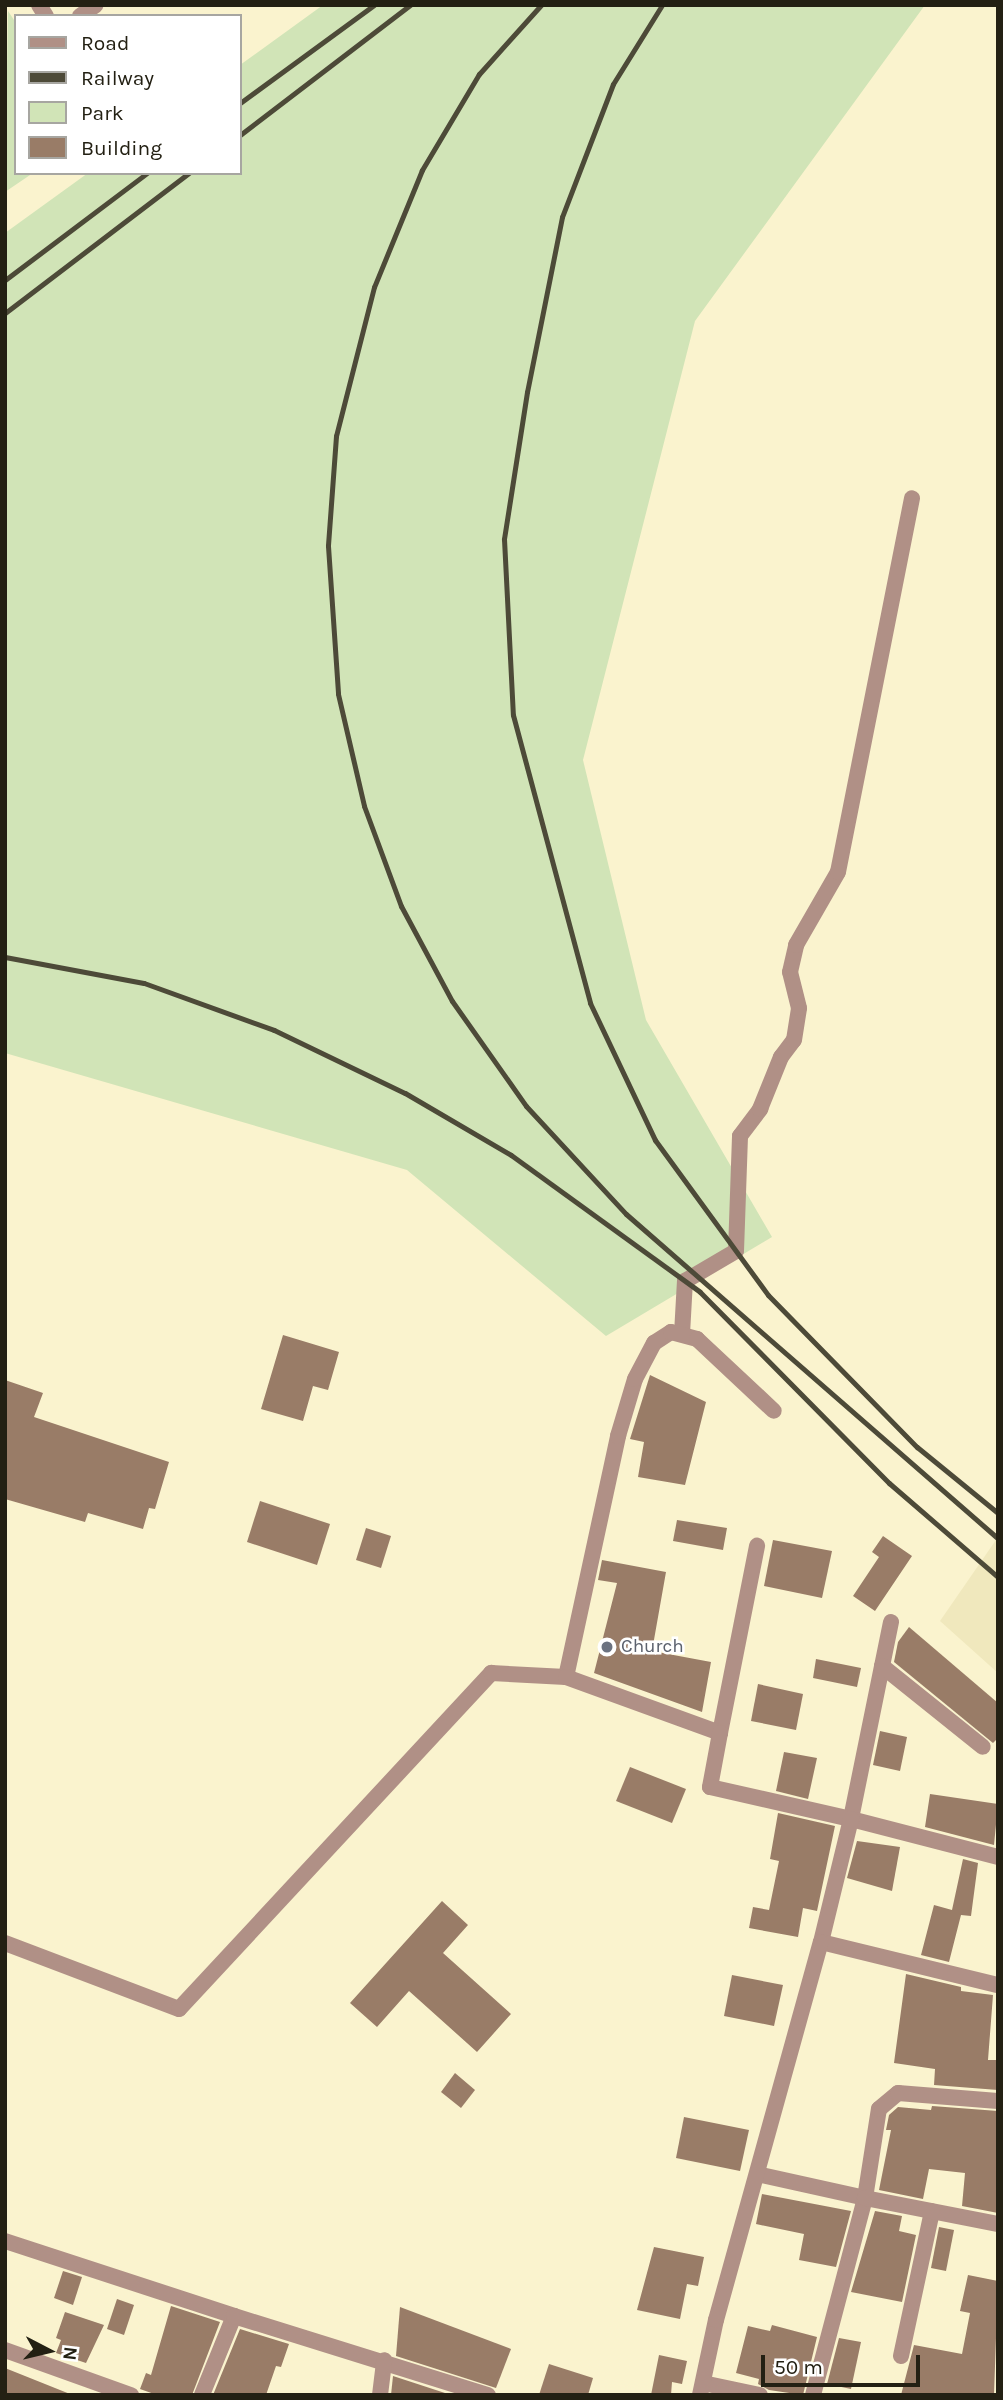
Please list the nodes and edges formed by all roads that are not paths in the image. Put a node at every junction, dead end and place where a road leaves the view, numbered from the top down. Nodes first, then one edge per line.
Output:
1 (912, 498) dead end
2 (682, 1334) junction
3 (774, 1411) dead end
4 (757, 1546) dead end
5 (891, 1622) dead end
6 (883, 1666) junction
7 (566, 1677) junction
8 (720, 1733) junction
9 (983, 1747) dead end
10 (851, 1819) junction
11 (998, 1857) edge
12 (821, 1942) junction
13 (5, 1943) edge
14 (998, 1984) edge
15 (998, 2101) edge
16 (757, 2174) junction
17 (865, 2198) junction
18 (932, 2211) junction
19 (998, 2224) edge
20 (5, 2241) edge
21 (234, 2316) junction
22 (5, 2350) edge
23 (901, 2356) dead end
24 (384, 2360) junction
25 (702, 2389) edge
26 (131, 2395) edge
27 (202, 2395) edge
28 (380, 2395) edge
29 (488, 2395) edge
30 (760, 2395) edge
31 (813, 2395) edge

1 - 2 street
2 - 3 street
2 - 7 street
4 - 8 street
5 - 6 street
6 - 9 street
6 - 10 street
7 - 8 street
7 - 13 street
8 - 10 street
10 - 11 street
10 - 12 street
12 - 14 street
12 - 16 street
15 - 17 street
16 - 17 street
16 - 25 street
17 - 18 street
17 - 31 street
18 - 19 street
18 - 23 street
20 - 21 street
21 - 24 street
21 - 27 street
22 - 26 street
24 - 28 street
24 - 29 street
25 - 30 street

